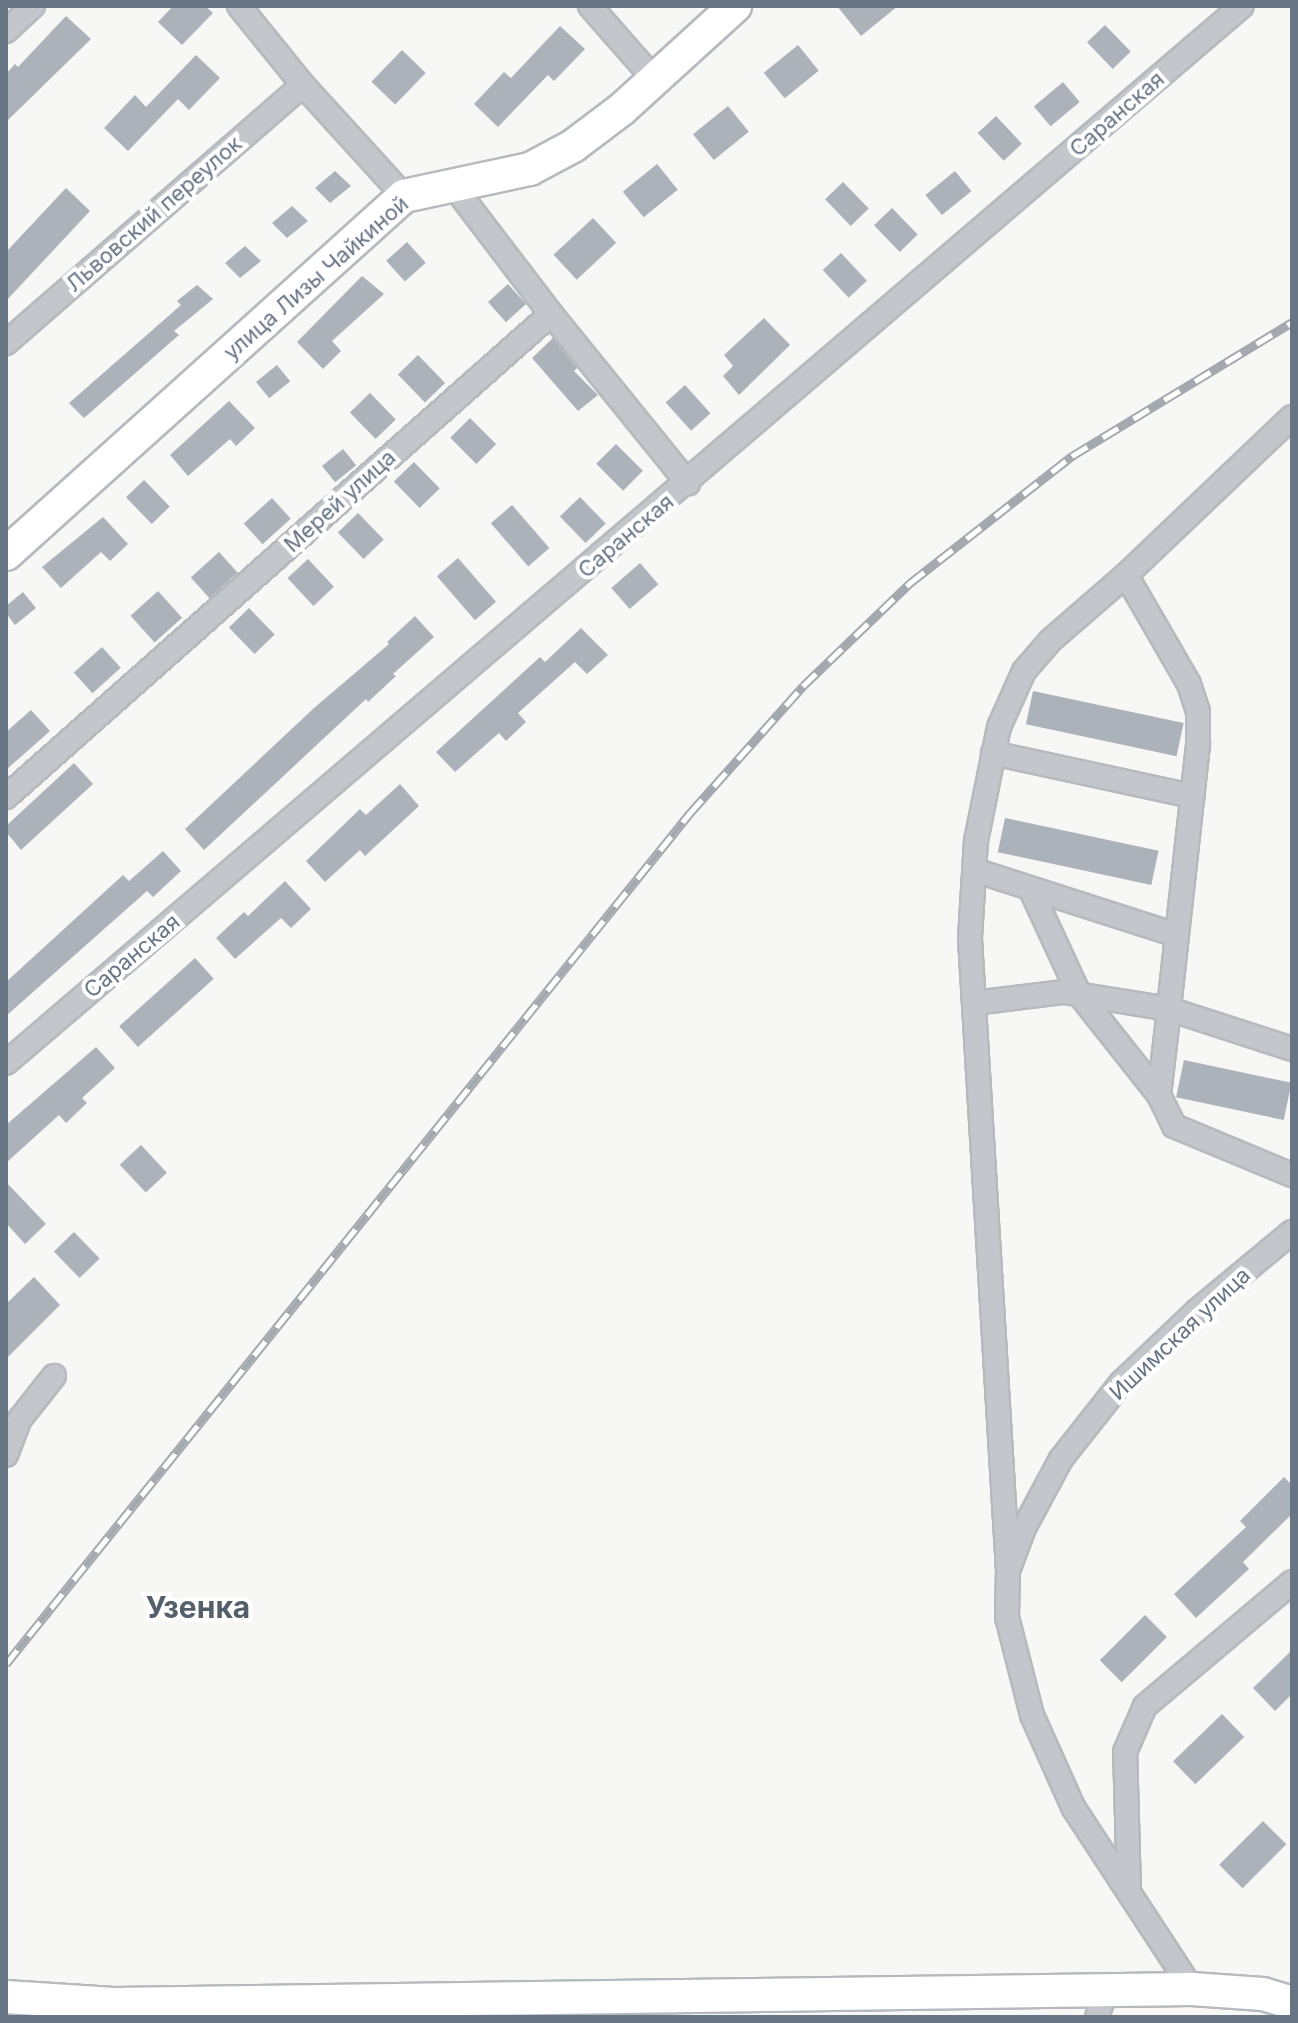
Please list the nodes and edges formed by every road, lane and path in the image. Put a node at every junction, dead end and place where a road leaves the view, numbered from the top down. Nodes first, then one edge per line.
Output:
1 (33, 6) edge
2 (239, 6) edge
3 (590, 6) edge
4 (735, 6) edge
5 (1242, 6) edge
6 (6, 31) edge
7 (655, 80) junction
8 (303, 85) junction
9 (452, 184) junction
10 (404, 196) junction
11 (551, 314) junction
12 (6, 343) edge
13 (1292, 417) edge
14 (688, 483) junction
15 (6, 554) edge
16 (1126, 575) junction
17 (993, 753) junction
18 (1192, 796) junction
19 (6, 797) edge
20 (974, 870) junction
21 (1030, 888) junction
22 (1177, 935) junction
23 (1079, 994) junction
24 (974, 1003) junction
25 (1169, 1009) junction
26 (1292, 1049) edge
27 (6, 1063) edge
28 (1159, 1095) junction
29 (1292, 1175) edge
30 (1292, 1232) edge
31 (54, 1376) dead end
32 (6, 1455) edge
33 (1008, 1571) junction
34 (1292, 1582) edge
35 (1129, 1892) junction
36 (1192, 1989) junction
37 (1292, 2003) edge
38 (21, 2004) edge
39 (1102, 2004) edge
40 (416, 2008) edge

1 - 6 street
2 - 8 street
3 - 7 street
4 - 7 street, улица Лизы Чайкиной
5 - 14 street, Саранская
7 - 9 street, улица Лизы Чайкиной
8 - 10 street
8 - 12 street, Львовский переулок
9 - 10 street, улица Лизы Чайкиной
9 - 11 street
10 - 15 street, улица Лизы Чайкиной
11 - 14 street
11 - 19 street, Мерей улица
13 - 16 street
14 - 27 street, Саранская
16 - 17 street
16 - 18 street
17 - 18 street
17 - 20 street
18 - 22 street
20 - 21 street
20 - 24 street
21 - 22 street
21 - 23 street
22 - 25 street
23 - 24 street
23 - 25 street
23 - 28 street
24 - 33 street
25 - 26 street
25 - 28 street
28 - 29 street
30 - 33 street, Ишимская улица
31 - 32 street
33 - 35 street, Ишимская улица
34 - 35 street
35 - 36 street, Ишимская улица
36 - 37 street
36 - 39 street
38 - 40 street
39 - 40 street

